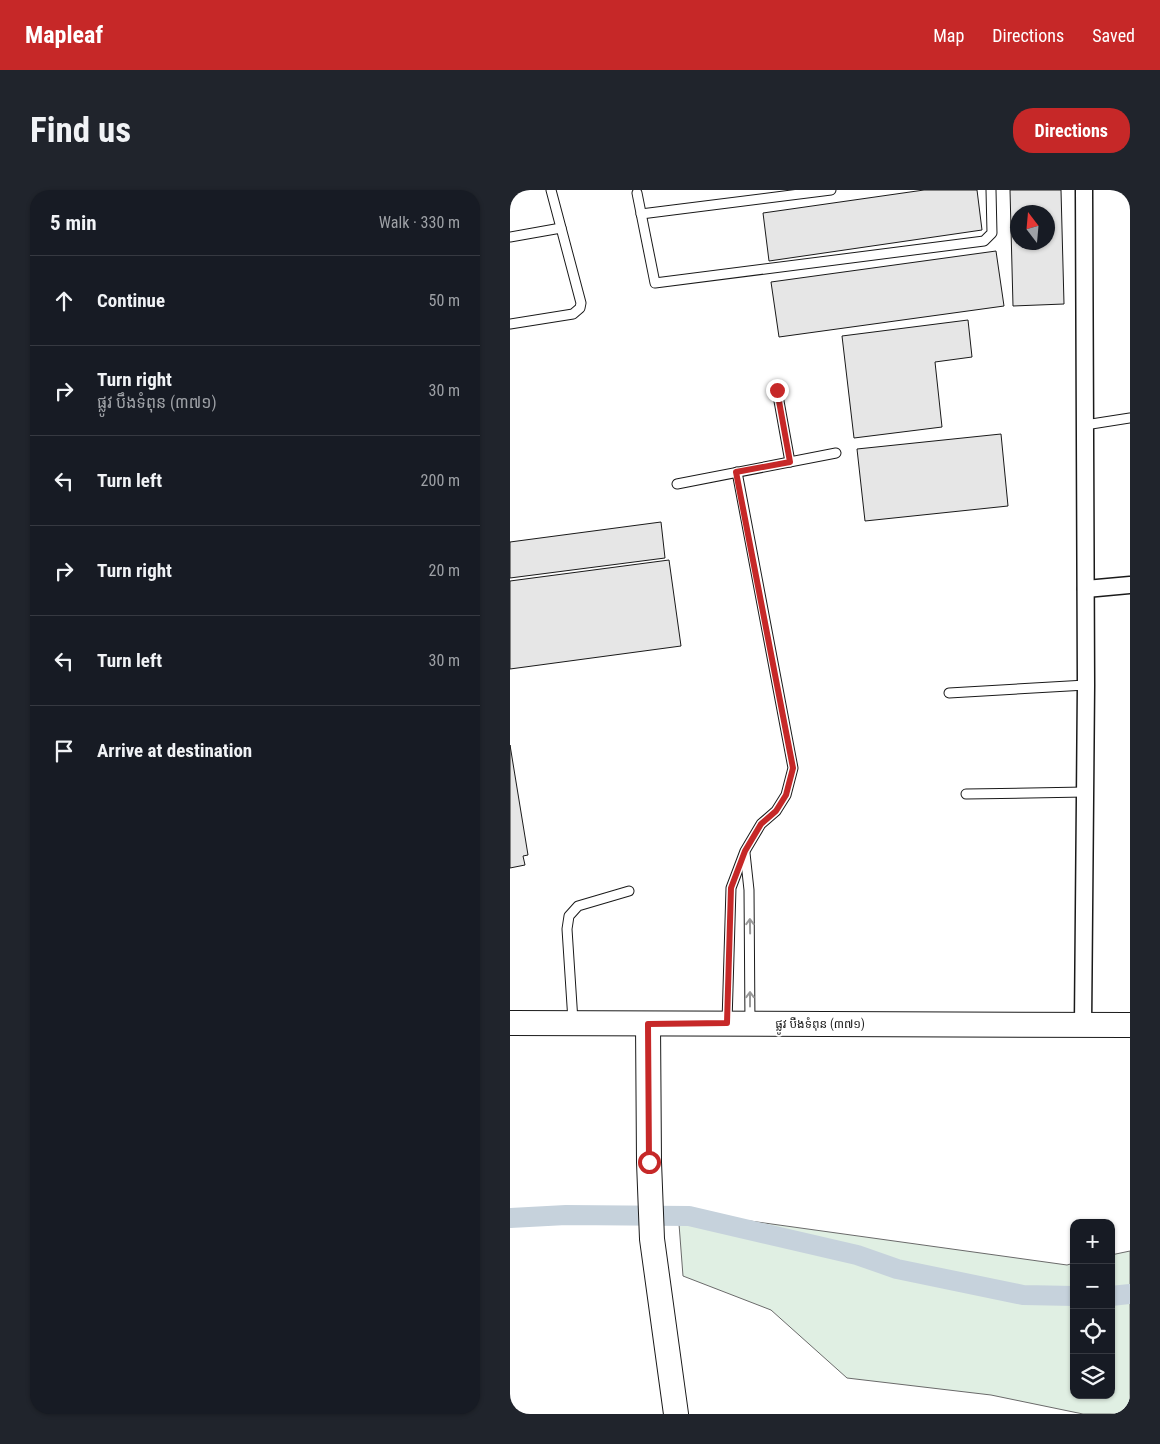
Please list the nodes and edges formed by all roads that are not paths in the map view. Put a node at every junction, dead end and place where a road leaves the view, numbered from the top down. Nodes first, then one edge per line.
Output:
1 (551, 190) edge
2 (831, 190) edge
3 (990, 190) edge
4 (1084, 190) edge
5 (637, 193) dead end
6 (641, 214) junction
7 (561, 228) junction
8 (510, 237) edge
9 (510, 324) edge
10 (777, 390) dead end
11 (1130, 418) edge
12 (1085, 425) junction
13 (836, 453) dead end
14 (790, 462) junction
15 (736, 472) junction
16 (677, 484) dead end
17 (1130, 586) edge
18 (1086, 589) junction
19 (1086, 685) junction
20 (949, 693) dead end
21 (1085, 792) junction
22 (966, 794) dead end
23 (745, 851) junction
24 (629, 891) dead end
25 (510, 1023) edge
26 (574, 1023) junction
27 (727, 1023) junction
28 (648, 1024) junction
29 (750, 1024) junction
30 (1083, 1025) junction
31 (1130, 1025) edge
32 (676, 1414) edge

1 - 7 lane
2 - 6 lane
3 - 6 lane
4 - 12 street
5 - 6 lane
7 - 8 lane
7 - 9 lane
10 - 14 lane
11 - 12 lane
12 - 18 street
13 - 14 lane
14 - 15 lane
15 - 16 lane
15 - 23 lane
17 - 18 street
18 - 19 street
19 - 20 lane
19 - 21 street
21 - 22 lane
21 - 30 street
23 - 27 lane
29 -> 23 lane
24 - 26 lane
25 - 26 main road, ផ្លូវ បឹងទំពុន (៣៧១)
26 - 28 main road, ផ្លូវ បឹងទំពុន (៣៧១)
27 - 28 main road, ផ្លូវ បឹងទំពុន (៣៧១)
27 - 29 main road, ផ្លូវ បឹងទំពុន (៣៧១)
28 - 32 main road
29 - 30 main road, ផ្លូវ បឹងទំពុន (៣៧១)
30 - 31 main road, ផ្លូវ បឹងទំពុន (៣៧១)

